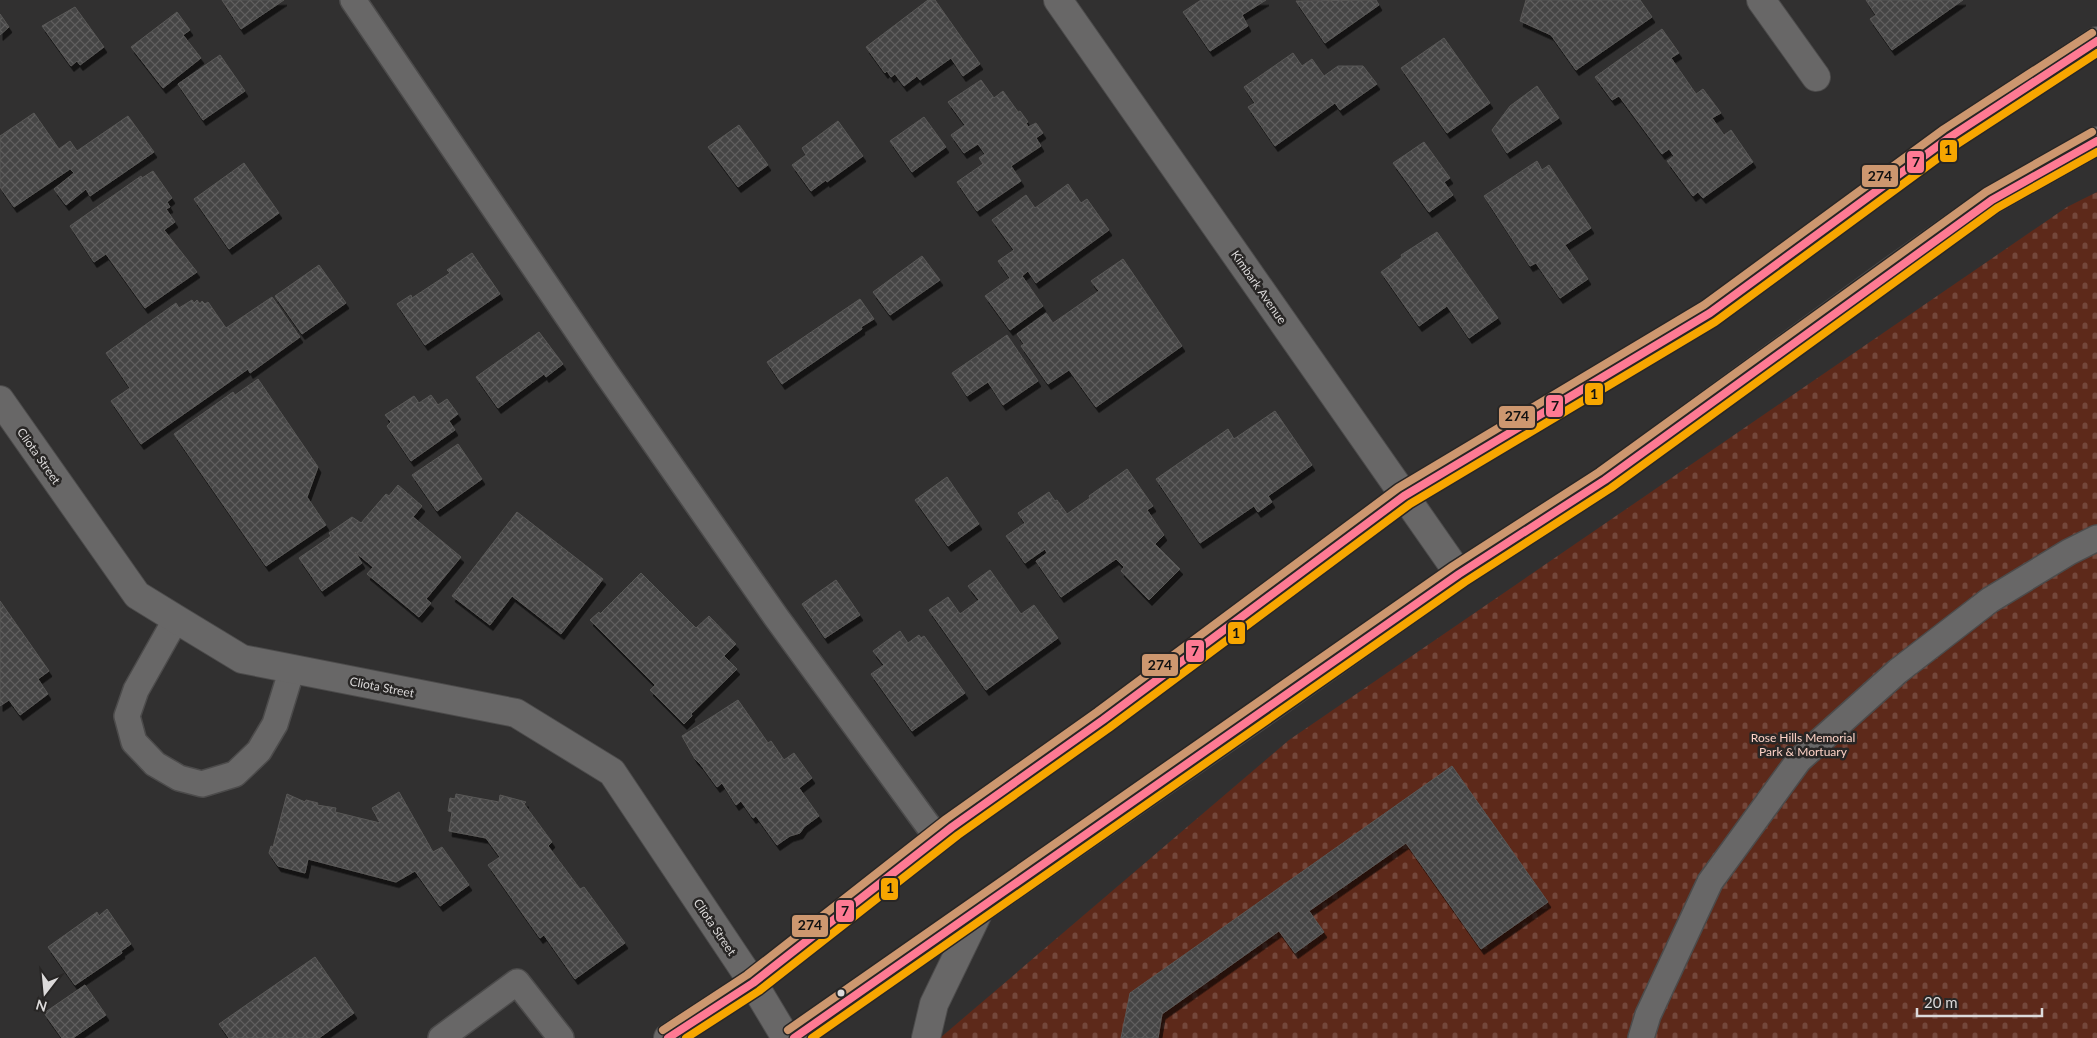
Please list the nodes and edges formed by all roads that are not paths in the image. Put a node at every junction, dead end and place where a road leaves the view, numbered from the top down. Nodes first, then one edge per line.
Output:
1 (353, 0) edge
2 (1058, 0) edge
3 (1761, 0) edge
4 (2097, 41) edge
5 (1816, 77) dead end
6 (2097, 141) edge
7 (0, 400) edge
8 (1404, 496) junction
9 (2097, 538) edge
10 (1459, 574) junction
11 (176, 619) junction
12 (292, 669) junction
13 (938, 839) junction
14 (980, 908) junction
15 (753, 984) junction
16 (441, 1038) edge
17 (561, 1038) edge
18 (668, 1038) edge
19 (786, 1038) edge
20 (794, 1038) edge
21 (926, 1038) edge
22 (1641, 1038) edge

1 - 13 lane
2 - 8 main road, Kimbark Avenue
3 - 5 main road
4 - 8 main road
6 - 10 main road
7 - 11 main road, Cliota Street
8 - 10 main road, Kimbark Avenue
8 - 13 main road
9 - 22 lane
10 - 14 main road
11 - 12 main road, Cliota Street
11 - 12 lane
12 - 15 main road, Cliota Street
13 - 15 main road
14 - 20 main road
14 - 21 main road
15 - 18 main road
15 - 19 main road, Cliota Street
16 - 17 lane

